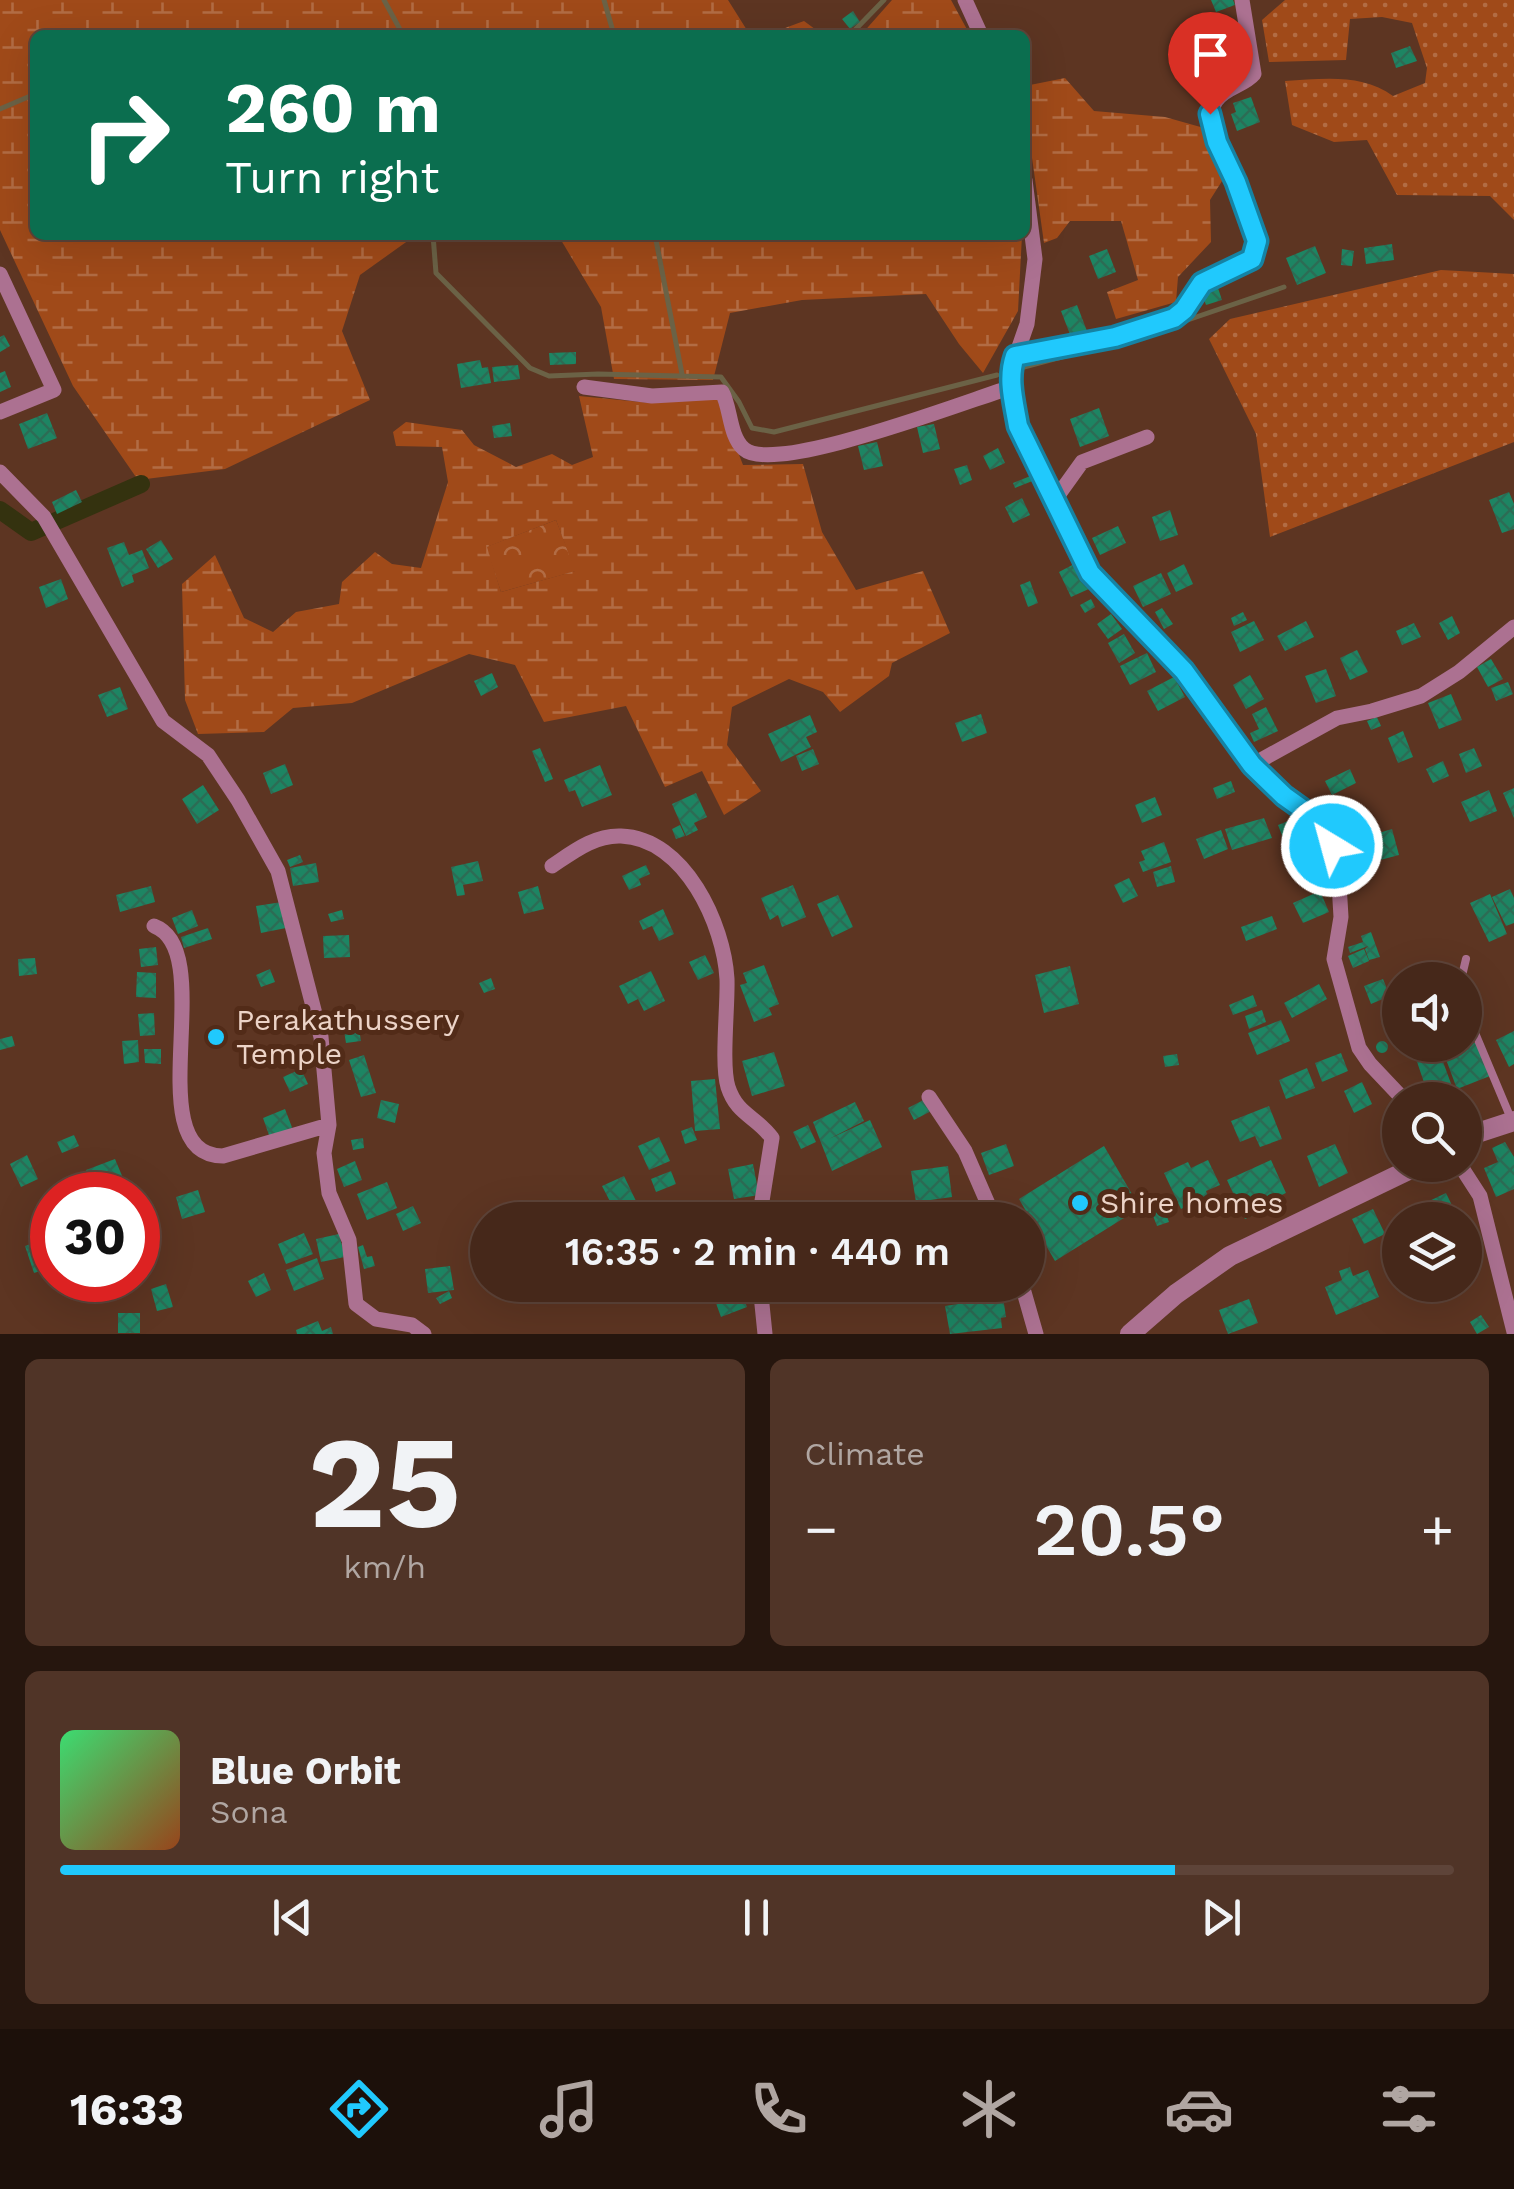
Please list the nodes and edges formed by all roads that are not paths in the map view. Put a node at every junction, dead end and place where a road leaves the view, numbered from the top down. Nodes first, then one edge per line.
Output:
1 (965, 0) edge
2 (1242, 0) edge
3 (979, 30) edge
4 (1030, 231) edge
5 (0, 274) edge
6 (1015, 356) junction
7 (1012, 386) junction
8 (584, 387) dead end
9 (0, 412) edge
10 (1146, 437) dead end
11 (0, 472) edge
12 (1054, 500) junction
13 (1514, 626) edge
14 (1252, 765) junction
15 (552, 866) dead end
16 (154, 926) dead end
17 (1466, 959) dead end
18 (1465, 962) edge
19 (1482, 1049) edge
20 (1388, 1082) edge
21 (929, 1097) dead end
22 (1513, 1121) edge
23 (329, 1126) junction
24 (1482, 1131) edge
25 (1383, 1182) edge
26 (1471, 1182) edge
27 (762, 1202) edge
28 (987, 1202) edge
29 (762, 1302) edge
30 (1027, 1302) edge
31 (1514, 1332) edge
32 (424, 1334) edge
33 (765, 1334) edge
34 (1036, 1334) edge
35 (1130, 1334) edge

1 - 3 street
2 - 6 street
4 - 6 street
5 - 9 street
6 - 7 street
7 - 8 street
7 - 12 street
10 - 12 street
11 - 23 street
12 - 14 street
13 - 14 street
14 - 20 street
15 - 27 street
16 - 23 street
17 - 18 lane
19 - 22 lane
21 - 28 street
22 - 24 street
23 - 32 street
25 - 35 street
26 - 31 street
29 - 33 street
30 - 34 street

